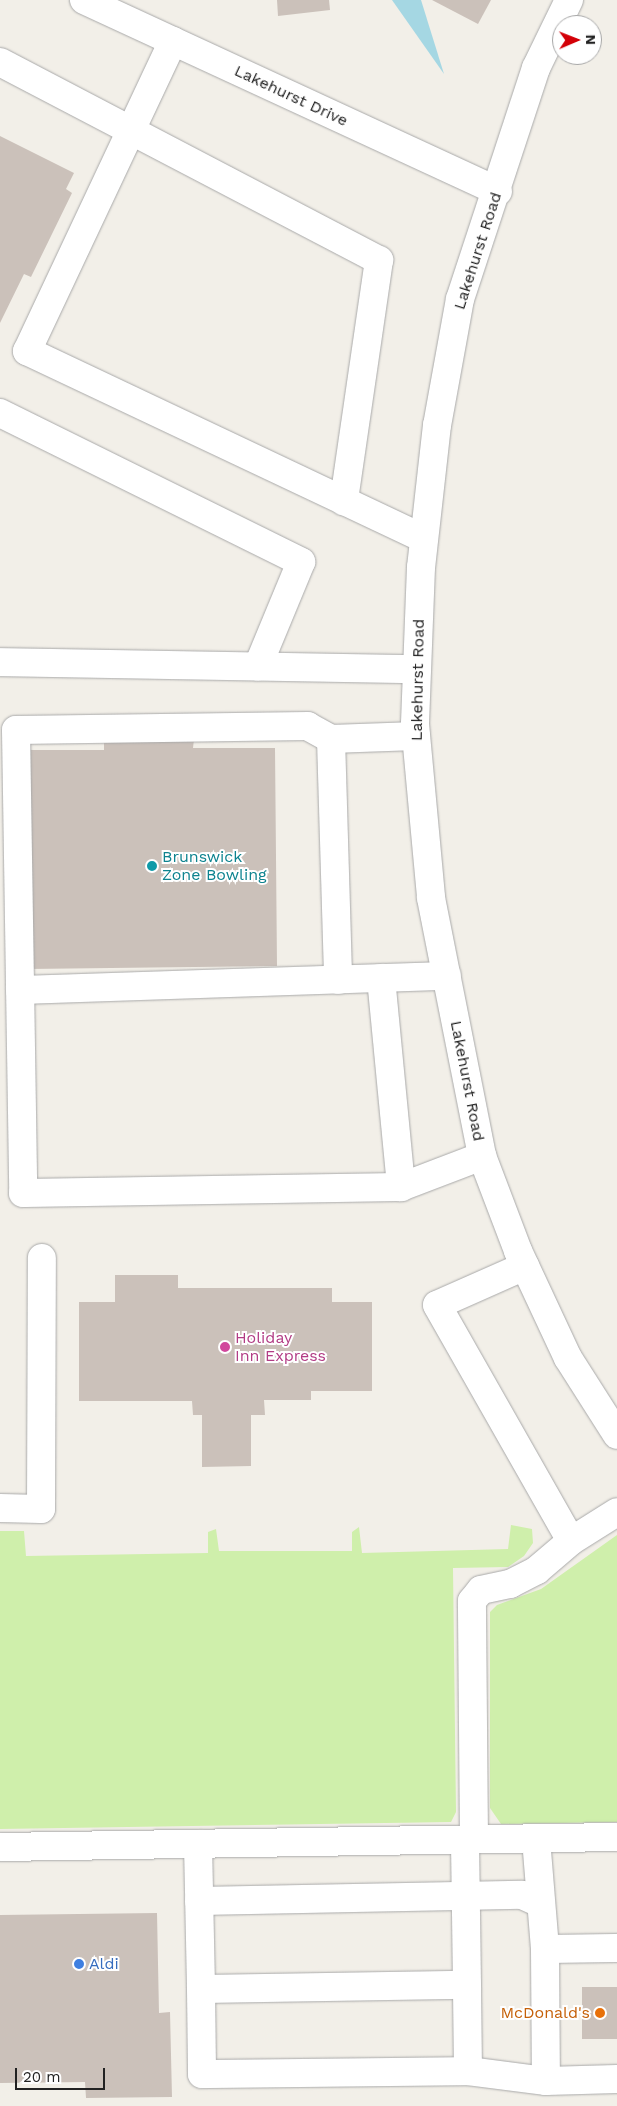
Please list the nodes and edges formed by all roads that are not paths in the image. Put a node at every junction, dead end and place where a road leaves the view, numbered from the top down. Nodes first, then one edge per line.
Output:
1 (84, 0) edge
2 (569, 0) edge
3 (132, 10) edge
4 (173, 41) junction
5 (0, 62) edge
6 (131, 131) junction
7 (498, 192) junction
8 (0, 413) edge
9 (344, 501) junction
10 (424, 539) junction
11 (0, 662) edge
12 (258, 666) junction
13 (417, 669) junction
14 (416, 736) junction
15 (331, 739) junction
16 (447, 976) junction
17 (381, 978) junction
18 (338, 980) junction
19 (20, 990) junction
20 (482, 1156) junction
21 (401, 1188) junction
22 (42, 1258) dead end
23 (525, 1266) junction
24 (617, 1435) edge
25 (0, 1508) edge
26 (617, 1512) edge
27 (571, 1541) junction
28 (617, 1837) edge
29 (536, 1839) junction
30 (470, 1840) junction
31 (198, 1844) junction
32 (0, 1847) edge
33 (466, 1896) junction
34 (199, 1902) junction
35 (540, 1903) junction
36 (617, 1948) edge
37 (545, 1949) junction
38 (467, 1985) junction
39 (200, 1989) junction
40 (468, 2071) junction
41 (617, 2079) edge
42 (546, 2081) junction

1 - 3 street, Lakehurst Drive
2 - 7 street, Lakehurst Road
3 - 4 street, Lakehurst Drive
4 - 6 street
4 - 7 street, Lakehurst Drive
5 - 6 street
6 - 9 street
6 - 9 street
7 - 10 street, Lakehurst Road
8 - 12 street
9 - 10 street
10 - 13 street, Lakehurst Road
11 - 12 street
12 - 13 street
13 - 14 street, Lakehurst Road
14 - 15 street
14 - 16 street, Lakehurst Road
15 - 18 street
15 - 19 street
16 - 17 street
16 - 20 street, Lakehurst Road
17 - 18 street
17 - 21 street
18 - 19 street
19 - 21 street
20 - 21 street
20 - 23 street, Lakehurst Road
22 - 25 street
23 - 24 street, Lakehurst Road
23 - 27 street
26 - 27 street
27 - 30 street
28 - 29 street
29 - 30 street
29 - 35 street
30 - 31 street
30 - 33 street
31 - 32 street
31 - 34 street
33 - 34 street
33 - 35 street
33 - 38 street
34 - 39 street
35 - 37 street
36 - 37 street
37 - 42 street
38 - 39 street
38 - 40 street
39 - 40 street
40 - 42 street
41 - 42 street

